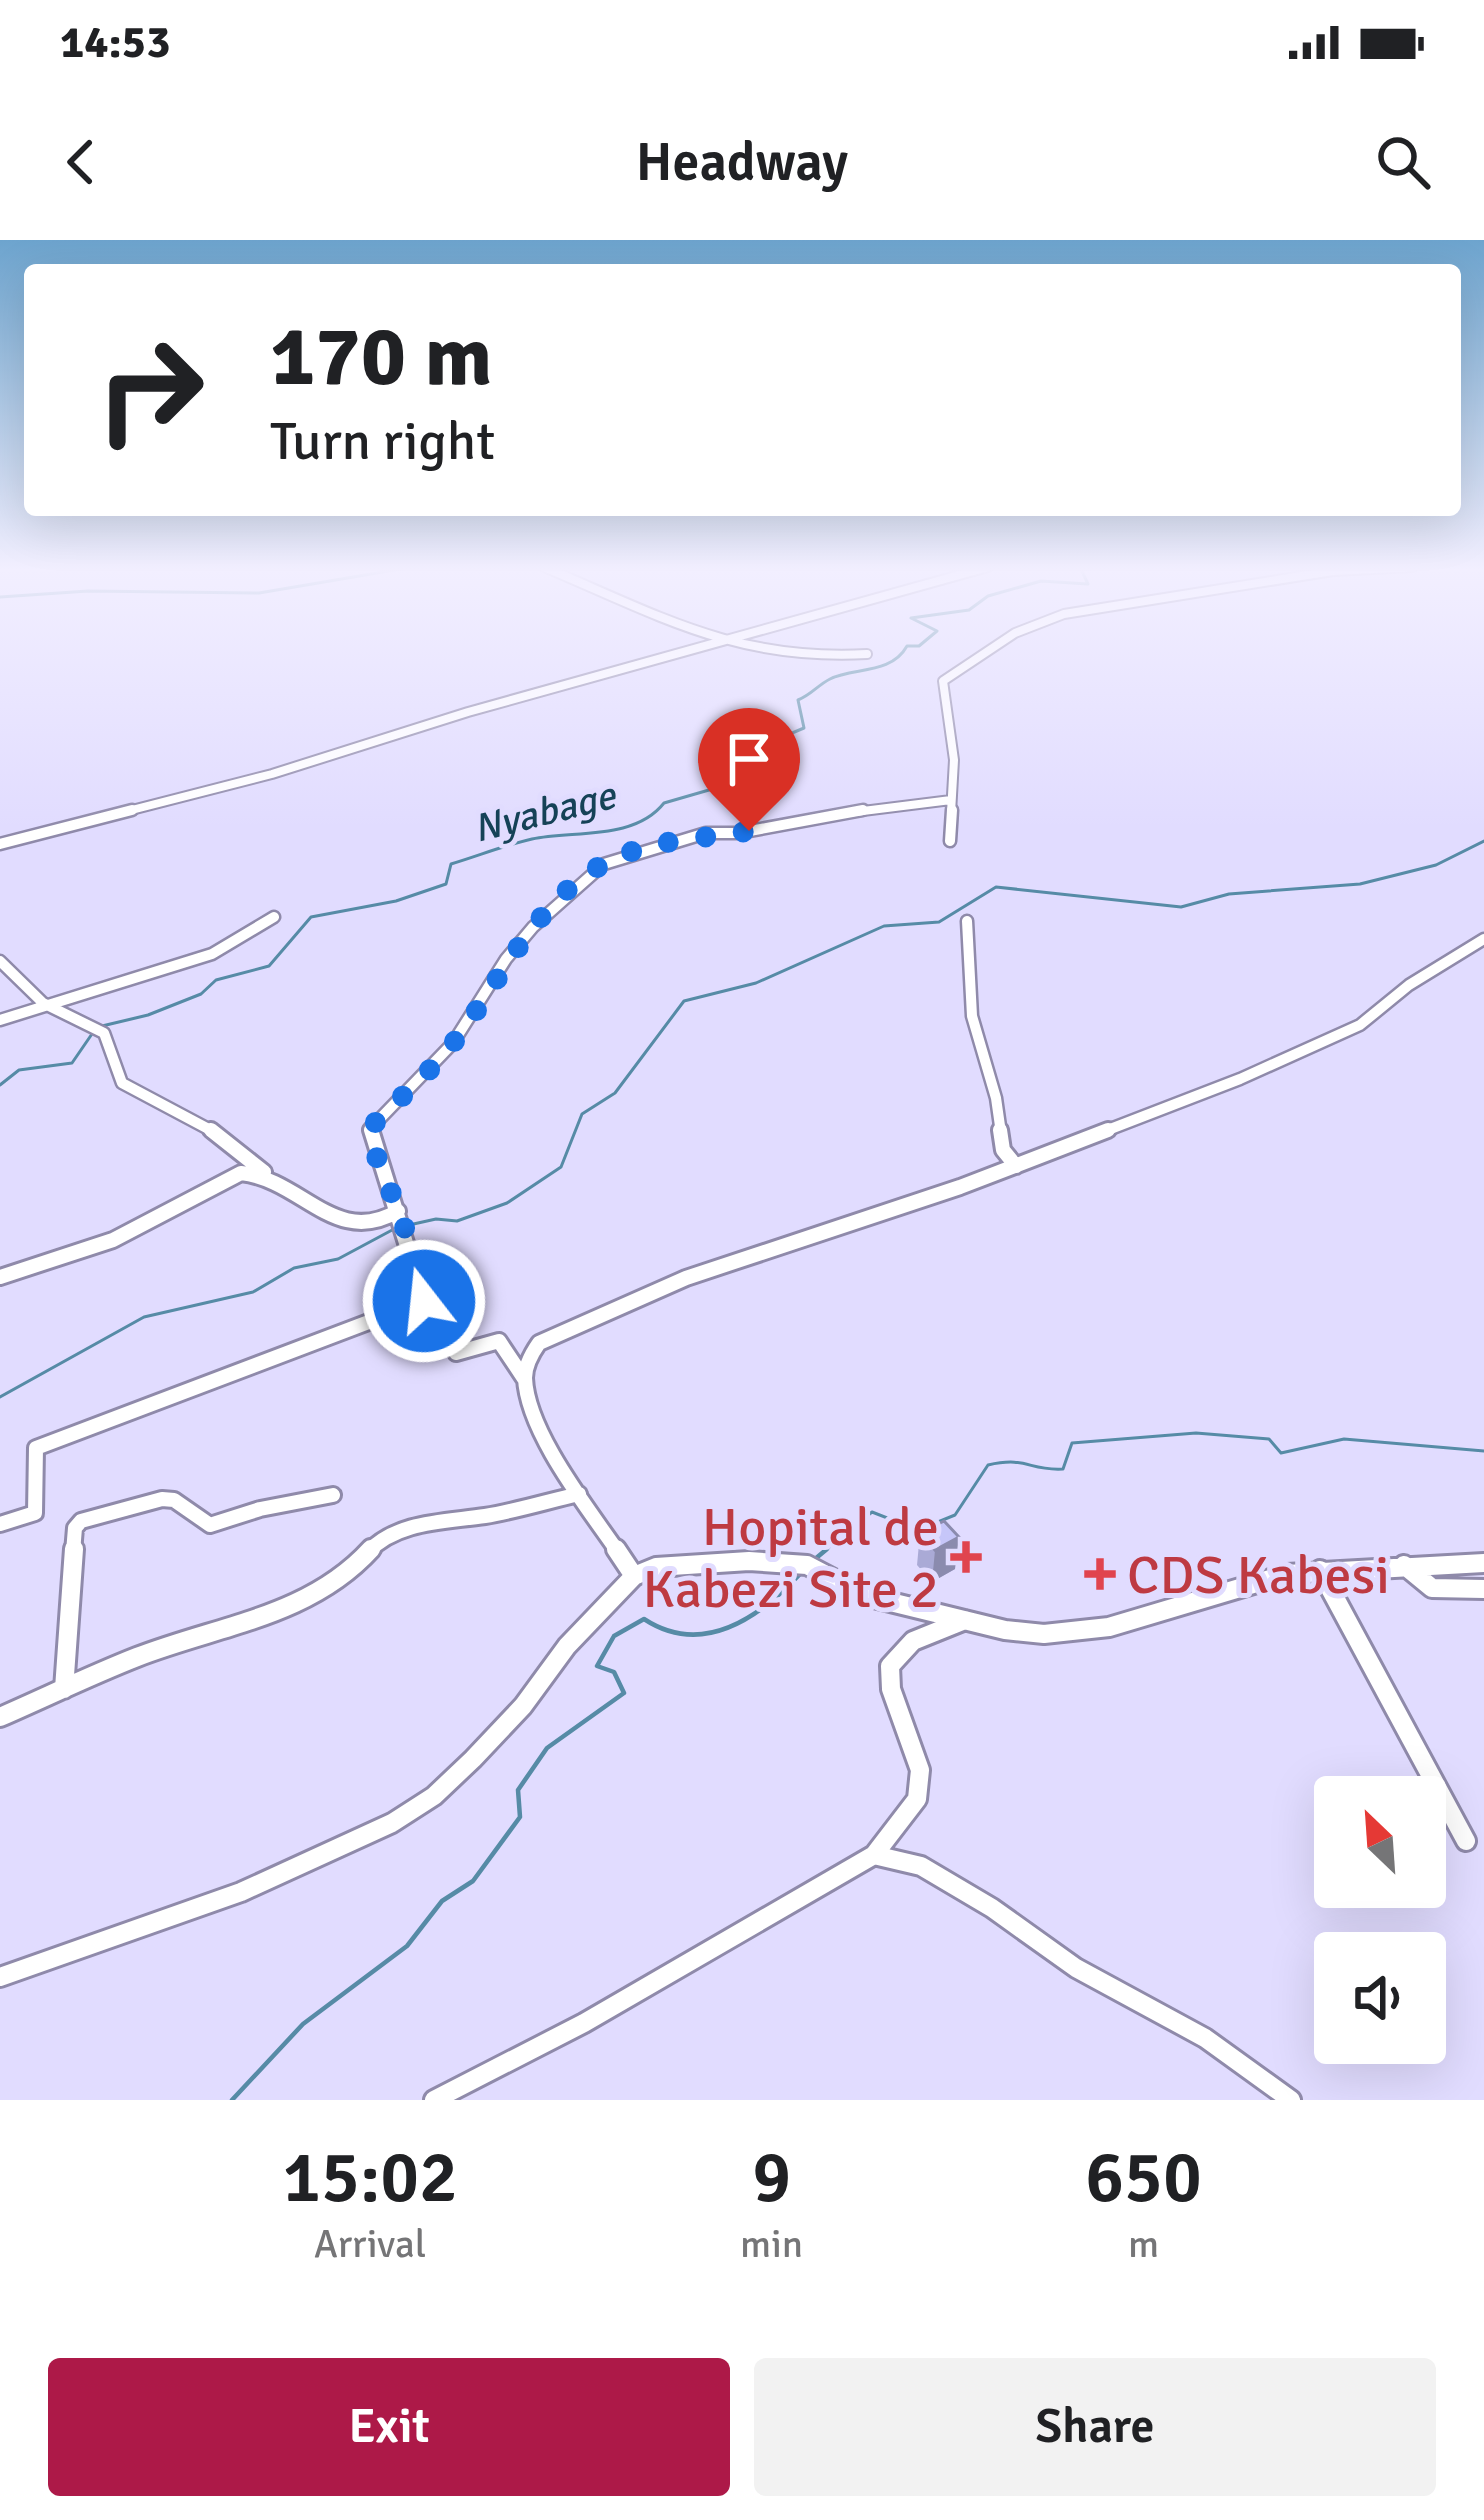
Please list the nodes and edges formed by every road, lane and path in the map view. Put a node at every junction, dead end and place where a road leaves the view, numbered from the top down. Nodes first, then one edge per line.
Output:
1 (684, 654) edge
2 (769, 654) edge
3 (984, 654) edge
4 (867, 655) dead end
5 (951, 800) junction
6 (950, 841) dead end
7 (0, 844) edge
8 (274, 917) dead end
9 (967, 921) dead end
10 (1484, 938) edge
11 (0, 961) edge
12 (43, 1003) junction
13 (0, 1020) edge
14 (1016, 1166) junction
15 (265, 1172) junction
16 (398, 1211) junction
17 (0, 1277) edge
18 (424, 1301) junction
19 (525, 1380) junction
20 (579, 1494) junction
21 (333, 1495) dead end
22 (0, 1524) edge
23 (1403, 1564) junction
24 (1484, 1564) edge
25 (1320, 1570) junction
26 (634, 1576) junction
27 (1484, 1589) edge
28 (965, 1620) junction
29 (64, 1690) junction
30 (0, 1717) edge
31 (1466, 1841) dead end
32 (874, 1855) junction
33 (0, 1977) edge
34 (434, 2100) edge
35 (1292, 2100) edge

1 - 7 street
2 - 4 street
3 - 5 street
5 - 6 street
5 - 16 street
8 - 12 street
9 - 14 street
10 - 14 street
11 - 12 street
12 - 13 street
12 - 15 street
14 - 19 street
15 - 16 street
15 - 17 street
16 - 18 street
18 - 19 street
18 - 22 street
19 - 20 street
20 - 26 street
20 - 29 street
21 - 29 street
23 - 24 street
23 - 25 street
23 - 27 street
25 - 28 street
25 - 31 street
26 - 28 street
26 - 33 street
28 - 32 street
29 - 30 street
32 - 34 street
32 - 35 street

